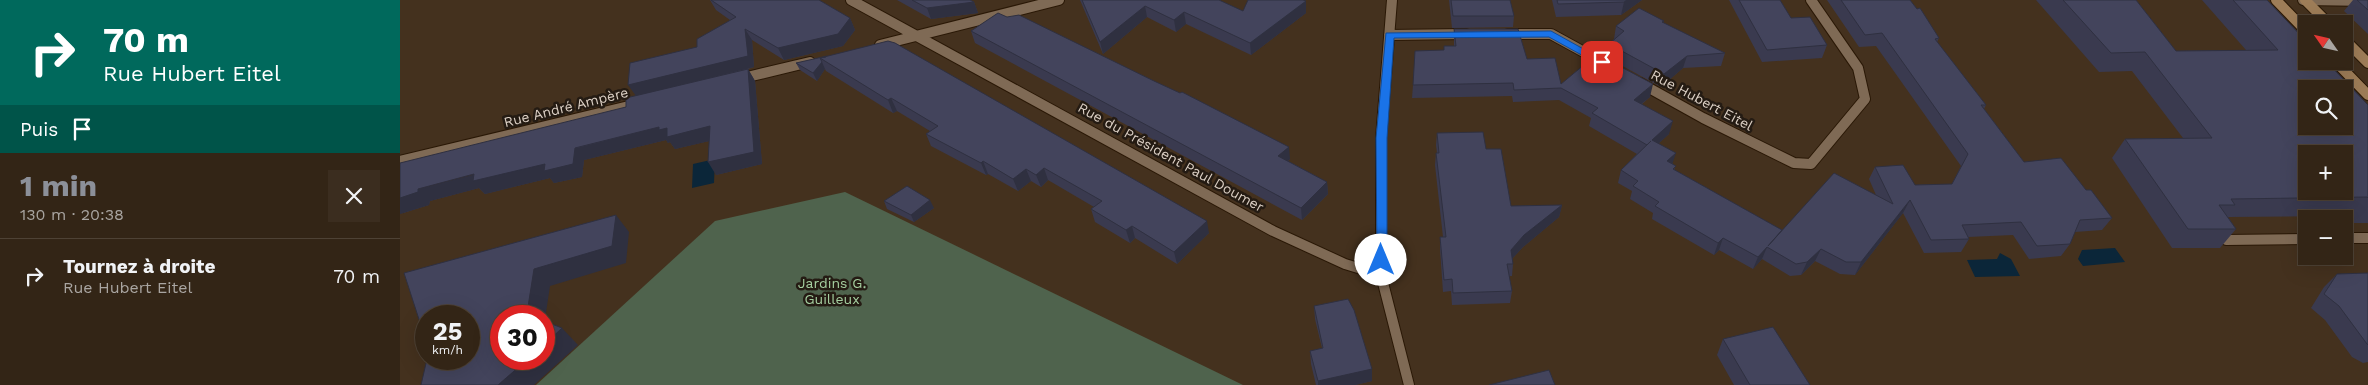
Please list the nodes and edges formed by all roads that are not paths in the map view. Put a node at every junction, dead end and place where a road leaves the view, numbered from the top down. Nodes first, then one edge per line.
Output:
1 (851, 0) edge
2 (1059, 0) edge
3 (1392, 0) edge
4 (1812, 0) edge
5 (2276, 0) edge
6 (2305, 1) edge
7 (2368, 1) edge
8 (2320, 15) edge
9 (2298, 23) edge
10 (1472, 34) edge
11 (1502, 34) edge
12 (1389, 35) junction
13 (919, 36) junction
14 (871, 47) edge
15 (2353, 48) edge
16 (823, 59) edge
17 (2368, 63) edge
18 (1610, 66) edge
19 (2343, 70) edge
20 (1627, 76) edge
21 (727, 82) edge
22 (2368, 96) edge
23 (650, 101) edge
24 (400, 161) edge
25 (2353, 238) edge
26 (2368, 238) edge
27 (2298, 239) edge
28 (2226, 240) edge
29 (1381, 275) junction
30 (1409, 385) edge

1 - 13 street, Rue du Président Paul Doumer
2 - 13 street
3 - 12 street
4 - 20 street, Rue Hubert Eitel
5 - 9 main road
6 - 7 street
6 - 8 main road
10 - 12 street
11 - 18 street
12 - 29 street
13 - 14 street
13 - 29 street, Rue du Président Paul Doumer
15 - 17 main road
16 - 21 street
19 - 22 main road
23 - 24 street, Rue André Ampère
25 - 26 street
27 - 28 street
29 - 30 street

